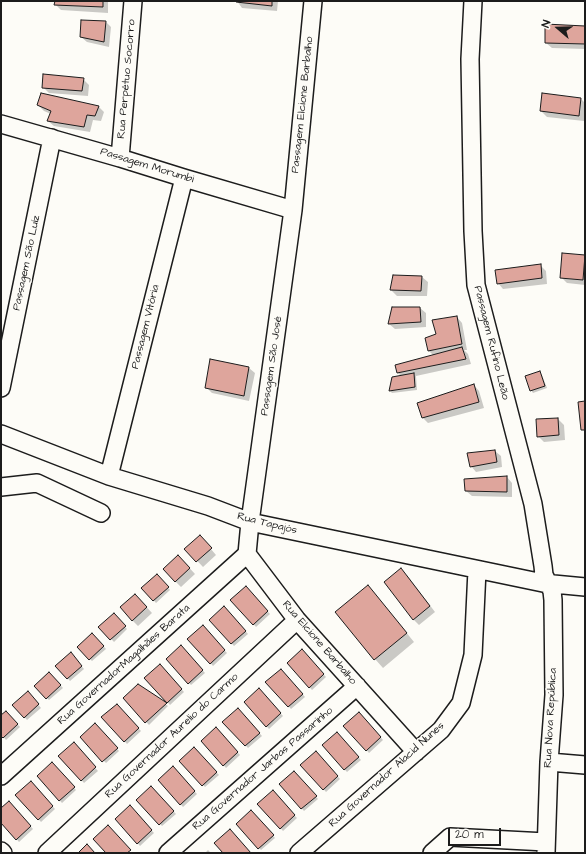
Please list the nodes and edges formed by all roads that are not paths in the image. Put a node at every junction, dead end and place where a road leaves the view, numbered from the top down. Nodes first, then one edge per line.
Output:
1 (133, 1) edge
2 (313, 1) edge
3 (473, 1) edge
4 (1, 124) edge
5 (52, 138) junction
6 (120, 158) junction
7 (184, 178) junction
8 (293, 210) junction
9 (1, 388) edge
10 (1, 434) edge
11 (109, 476) junction
12 (1, 487) edge
13 (101, 513) dead end
14 (250, 522) junction
15 (248, 554) junction
16 (477, 570) junction
17 (546, 584) junction
18 (585, 587) edge
19 (297, 620) junction
20 (357, 686) junction
21 (416, 752) junction
22 (550, 762) junction
23 (585, 766) edge
24 (1, 776) edge
25 (546, 847) edge
26 (1, 851) edge
27 (3, 853) edge
28 (47, 853) edge
29 (168, 853) edge
30 (299, 853) edge
31 (432, 853) edge

1 - 6 street, Rua Perpétuo Socorro
2 - 8 street, Passagem Elcione Barbalho
3 - 17 street, Passagem Rufino Leão
4 - 5 street, Passagem Morumbi
5 - 6 street, Passagem Morumbi
5 - 9 street, Passagem São Luíz
6 - 7 street, Passagem Morumbi
7 - 8 street, Passagem Morumbi
7 - 11 street, Passagem Vitória
8 - 14 street, Passagem São José
10 - 11 street, Rua Tapajós
11 - 14 street, Rua Tapajós
12 - 13 street
14 - 15 street
14 - 16 street, Rua Tapajós
15 - 19 street, Rua Elcione Barbalho
15 - 24 street, Rua GovernadorMagalhães Barata
16 - 17 street, Rua Tapajós
16 - 21 street, Rua Governador Alacid Nunes
17 - 18 street, Rua Tapajós
17 - 22 street, Rua Nova República
19 - 20 street, Rua Elcione Barbalho
19 - 28 street, Rua Governador Aurelio do Carmo
20 - 21 street, Rua Elcione Barbalho
20 - 29 street, Rua Governador Jarbas Passarinho
21 - 30 street, Rua Governador Alacid Nunes
22 - 23 street
22 - 25 street, Rua Nova República
25 - 31 street
26 - 27 street

